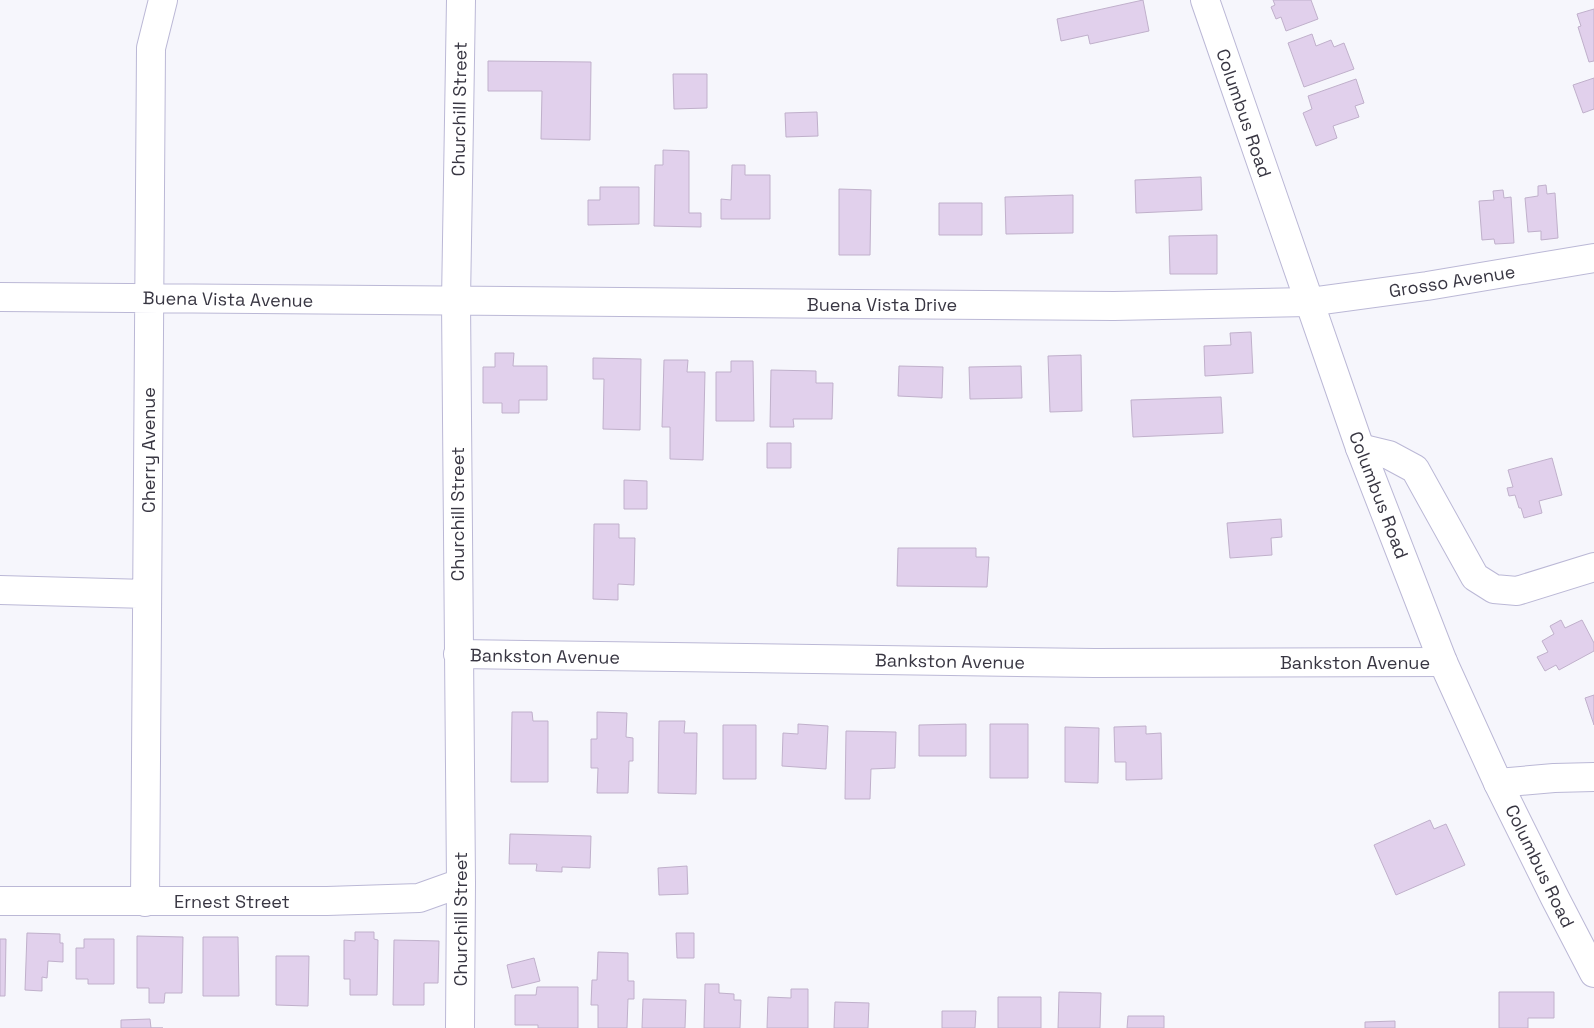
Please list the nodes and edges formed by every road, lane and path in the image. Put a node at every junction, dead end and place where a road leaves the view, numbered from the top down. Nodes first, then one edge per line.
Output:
1 (163, 0) edge
2 (461, 0) edge
3 (1205, 0) edge
4 (1594, 258) edge
5 (0, 297) edge
6 (149, 299) junction
7 (456, 301) junction
8 (1309, 302) junction
9 (1360, 448) junction
10 (1594, 567) edge
11 (0, 590) edge
12 (147, 594) junction
13 (458, 654) junction
14 (1443, 662) junction
15 (1594, 777) edge
16 (1498, 783) junction
17 (461, 883) junction
18 (0, 901) edge
19 (145, 902) junction
20 (1594, 973) edge
21 (460, 1028) edge

1 - 6 street, Cherry Avenue
2 - 7 street, Churchill Street
3 - 8 street, Columbus Road
4 - 8 street, Grosso Avenue
5 - 6 street, Buena Vista Avenue
6 - 7 street, Buena Vista Avenue
6 - 12 street, Cherry Avenue
7 - 8 street, Buena Vista Drive
7 - 13 street, Churchill Street
8 - 9 street, Columbus Road
9 - 10 street
9 - 14 street, Columbus Road
11 - 12 street
12 - 19 street, Cherry Avenue
13 - 14 street, Bankston Avenue
13 - 17 street, Churchill Street
14 - 16 street, Columbus Road
15 - 16 street
16 - 20 street, Columbus Road
17 - 19 street, Ernest Street
17 - 21 street, Churchill Street
18 - 19 street, Ernest Street

